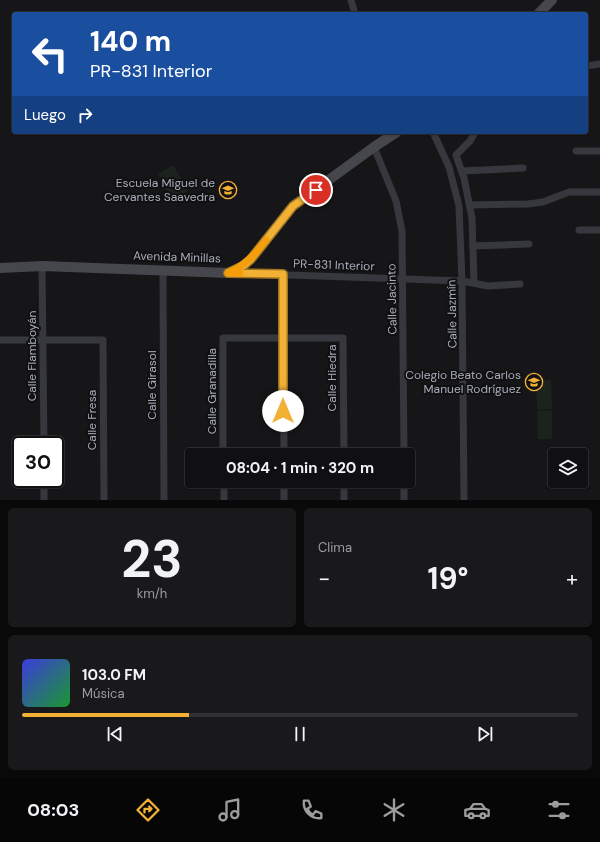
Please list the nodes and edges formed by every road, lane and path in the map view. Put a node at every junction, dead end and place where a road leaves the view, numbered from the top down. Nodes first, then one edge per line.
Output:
1 (351, 0) edge
2 (552, 0) edge
3 (355, 12) edge
4 (540, 12) edge
5 (600, 64) edge
6 (588, 66) edge
7 (393, 134) edge
8 (434, 134) edge
9 (474, 134) edge
10 (374, 147) junction
11 (576, 151) dead end
12 (600, 151) edge
13 (523, 168) dead end
14 (462, 171) junction
15 (600, 192) edge
16 (470, 205) junction
17 (579, 230) dead end
18 (600, 230) edge
19 (529, 244) dead end
20 (473, 246) junction
21 (42, 266) junction
22 (0, 268) edge
23 (163, 270) junction
24 (228, 273) junction
25 (283, 274) junction
26 (403, 279) junction
27 (462, 281) junction
28 (474, 282) junction
29 (520, 284) dead end
30 (283, 338) junction
31 (0, 340) edge
32 (42, 340) junction
33 (44, 436) edge
34 (223, 448) edge
35 (284, 448) edge
36 (344, 448) edge
37 (404, 448) edge
38 (44, 488) edge
39 (224, 488) edge
40 (284, 488) edge
41 (344, 488) edge
42 (404, 488) edge
43 (44, 500) edge
44 (104, 500) edge
45 (164, 500) edge
46 (224, 500) edge
47 (284, 500) edge
48 (344, 500) edge
49 (404, 500) edge
50 (464, 500) edge

1 - 3 street
2 - 4 main road
5 - 6 street
7 - 10 main road, Avenida Minillas
8 - 27 street, Calle Jazmín
9 - 14 street
10 - 24 main road, Avenida Minillas
10 - 26 street, Calle Jacinto
11 - 12 street
13 - 14 street
14 - 16 street
15 - 16 street
16 - 20 street
17 - 18 street
19 - 20 street
20 - 28 street
21 - 22 main road, Avenida Minillas
21 - 23 main road, Avenida Minillas
21 - 32 street, Calle Flamboyán
23 - 24 main road, Avenida Minillas
23 - 45 street, Calle Girasol
24 - 25 street, PR-831 Interior
25 - 26 street, PR-831 Interior
25 - 30 street
26 - 27 street, PR-831 Interior
26 - 37 street, Calle Jacinto
27 - 28 street, PR-831 Interior
27 - 50 street, Calle Jazmín
28 - 29 street, PR-831 Interior
30 - 34 street, Calle Granadilla
30 - 35 street
30 - 36 street, Calle Hiedra
31 - 32 street
32 - 33 street, Calle Flamboyán
32 - 44 street, Calle Fresa
38 - 43 street
39 - 46 street
40 - 47 street
41 - 48 street
42 - 49 street

